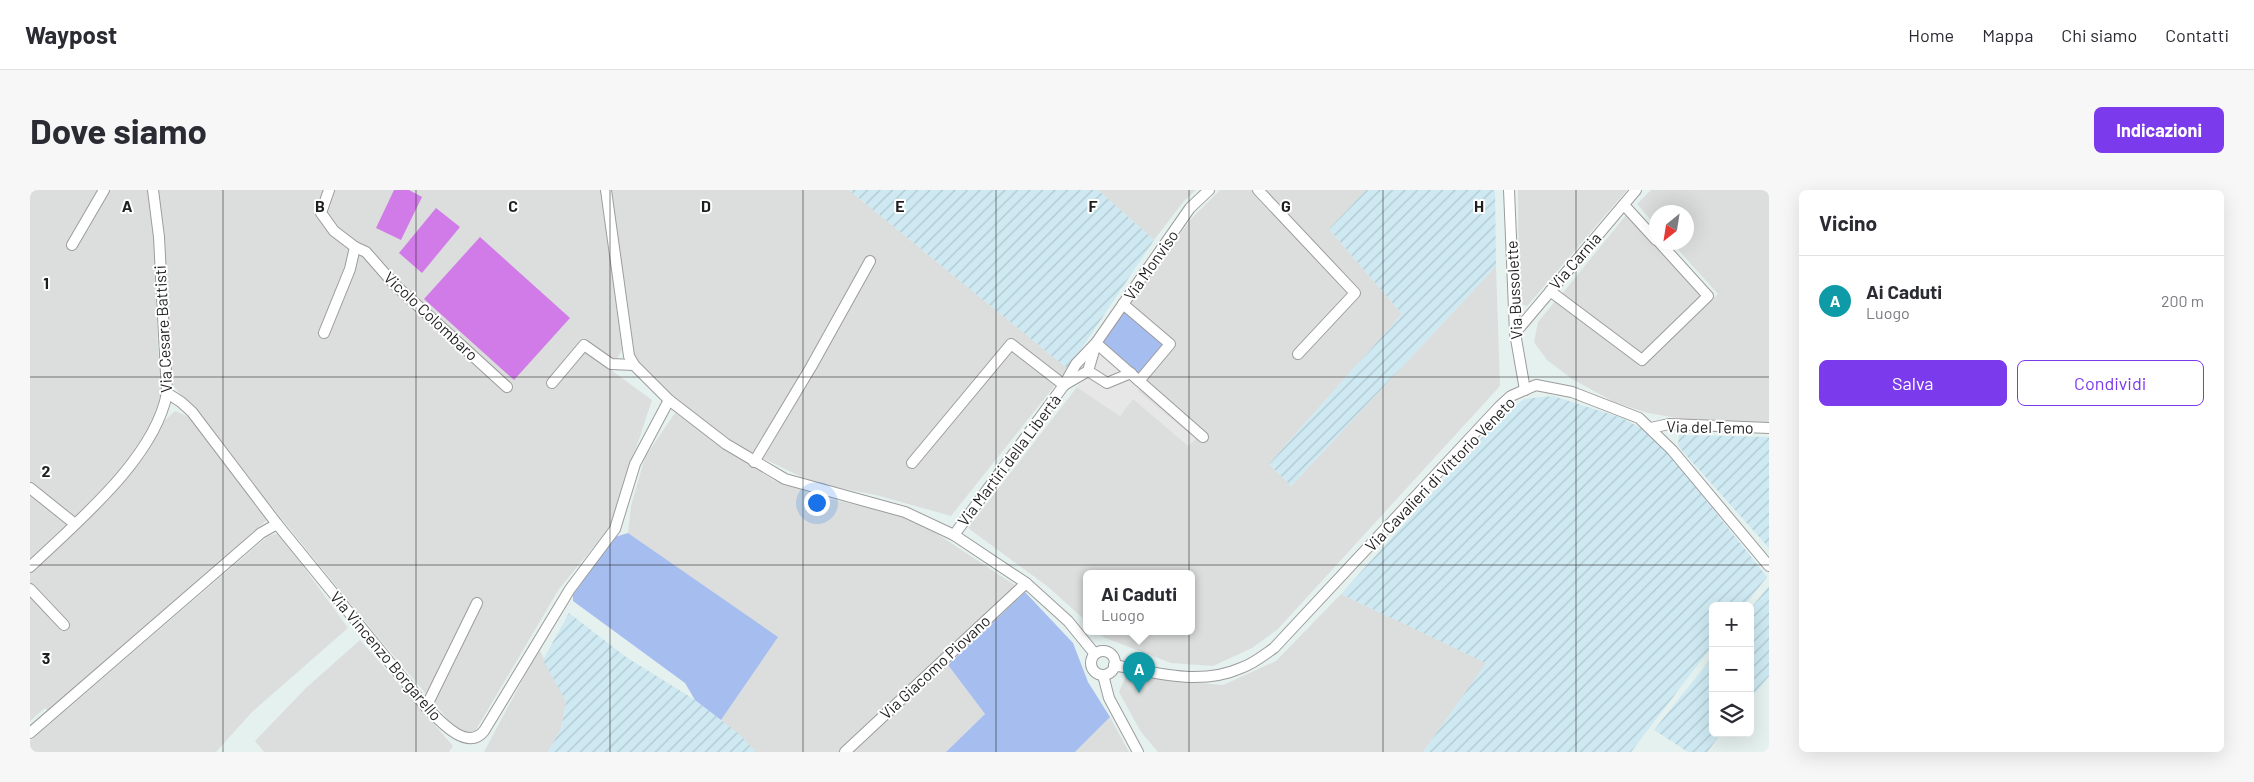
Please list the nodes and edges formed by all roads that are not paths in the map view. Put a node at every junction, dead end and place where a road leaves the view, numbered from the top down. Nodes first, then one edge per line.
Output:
1 (104, 190) edge
2 (153, 190) edge
3 (330, 190) edge
4 (606, 190) edge
5 (1209, 190) edge
6 (1258, 190) edge
7 (1509, 190) edge
8 (1636, 190) edge
9 (1624, 205) junction
10 (1649, 231) edge
11 (72, 245) dead end
12 (356, 247) junction
13 (1666, 250) edge
14 (870, 261) dead end
15 (1550, 291) junction
16 (1124, 304) junction
17 (324, 333) dead end
18 (1515, 333) junction
19 (1096, 343) junction
20 (1298, 354) dead end
21 (634, 365) junction
22 (1088, 371) junction
23 (1131, 373) junction
24 (1139, 381) junction
25 (552, 383) dead end
26 (1064, 386) junction
27 (507, 387) dead end
28 (1525, 390) junction
29 (168, 393) junction
30 (669, 400) junction
31 (1651, 428) junction
32 (1769, 428) edge
33 (1203, 437) dead end
34 (754, 462) junction
35 (912, 463) dead end
36 (30, 488) edge
37 (75, 524) junction
38 (277, 524) junction
39 (954, 535) junction
40 (1769, 566) edge
41 (30, 567) edge
42 (1026, 583) junction
43 (30, 589) edge
44 (478, 603) dead end
45 (64, 625) dead end
46 (1095, 654) junction
47 (1114, 665) junction
48 (1103, 675) junction
49 (426, 707) junction
50 (30, 733) edge
51 (845, 752) edge
52 (1138, 752) edge

1 - 11 street
2 - 29 street, Via Cesare Battisti
3 - 12 street, Vicolo Colombaro
4 - 21 street, Via Martiri della Libertà
5 - 16 street, Via Monviso
6 - 20 street
7 - 18 street, Via Bussolette
8 - 9 street, Via Carnia
9 - 10 street
9 - 15 street, Via Carnia
12 - 17 street
12 - 27 street, Vicolo Colombaro
13 - 15 street
14 - 34 street
15 - 18 street, Via Carnia
16 - 19 street, Via Monviso
16 - 24 street
18 - 28 street, Via Bussolette
19 - 22 street
19 - 23 street
19 - 26 street
21 - 25 street
21 - 30 street, Via Martiri della Libertà
22 - 23 street
22 - 26 street
23 - 24 street
24 - 33 street
26 - 35 street
26 - 39 street, Via Martiri della Libertà
28 - 31 street, Via Cavalieri di Vittorio Veneto
28 - 47 street, Via Cavalieri di Vittorio Veneto
29 - 37 street, Via Cesare Battisti
29 - 38 street, Via Vincenzo Borgarello
30 - 34 street, Via Martiri della Libertà
30 - 49 street, Via Vincenzo Borgarello
31 - 32 street, Via del Temo
31 - 40 street, Via Cavalieri di Vittorio Veneto
34 - 39 street, Via Martiri della Libertà
36 - 37 street
37 - 41 street, Via Cesare Battisti
38 - 49 street, Via Vincenzo Borgarello
38 - 50 street
39 - 42 street, Via Martiri della Libertà
42 - 46 street, Via Martiri della Libertà
42 - 51 street, Via Giacomo Piovano
43 - 45 street
44 - 49 street
46 - 47 street
46 - 48 street
47 - 48 street
48 - 52 street

